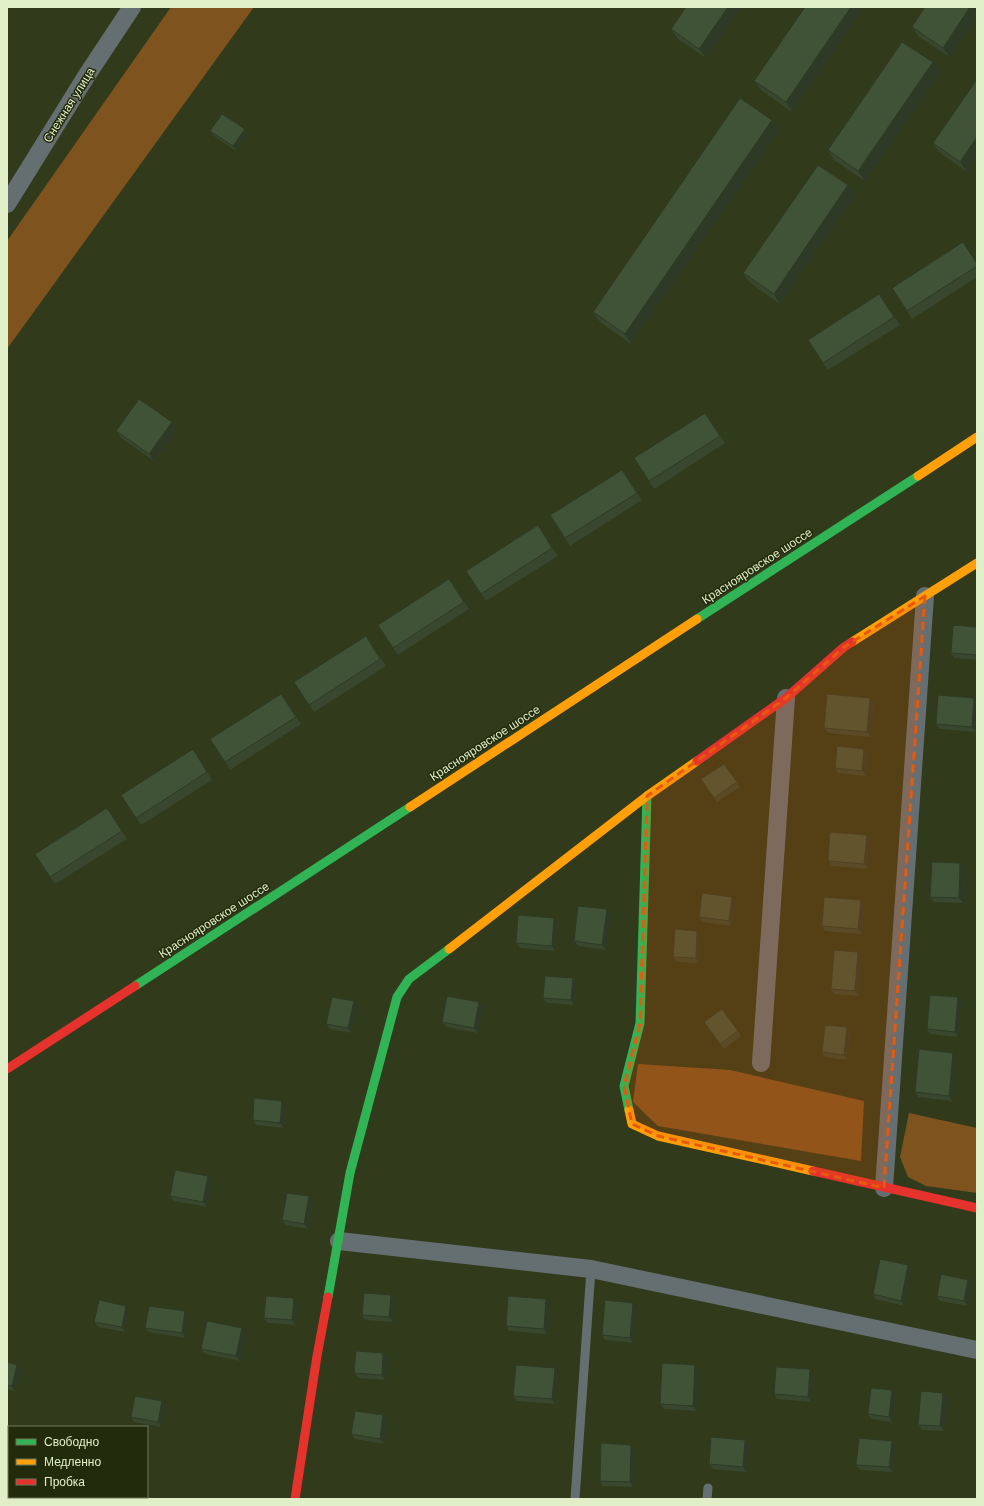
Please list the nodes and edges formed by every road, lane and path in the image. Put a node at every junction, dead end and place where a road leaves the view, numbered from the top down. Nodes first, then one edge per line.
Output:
1 (132, 7) edge
2 (7, 204) edge
3 (977, 437) edge
4 (977, 563) edge
5 (925, 596) junction
6 (786, 698) junction
7 (647, 796) junction
8 (761, 1062) dead end
9 (7, 1069) edge
10 (884, 1188) junction
11 (977, 1208) edge
12 (339, 1241) junction
13 (592, 1269) junction
14 (977, 1350) edge
15 (708, 1488) dead end
16 (295, 1499) edge
17 (575, 1499) edge
18 (707, 1499) edge

1 - 2 street, Снежная улица
3 - 9 street, Краснояровское шоссе
4 - 5 street
5 - 6 street
5 - 10 street
6 - 7 street
6 - 8 street
7 - 10 street
7 - 12 street
10 - 11 street
12 - 13 street
12 - 16 street
13 - 14 street
13 - 17 lane
15 - 18 lane

